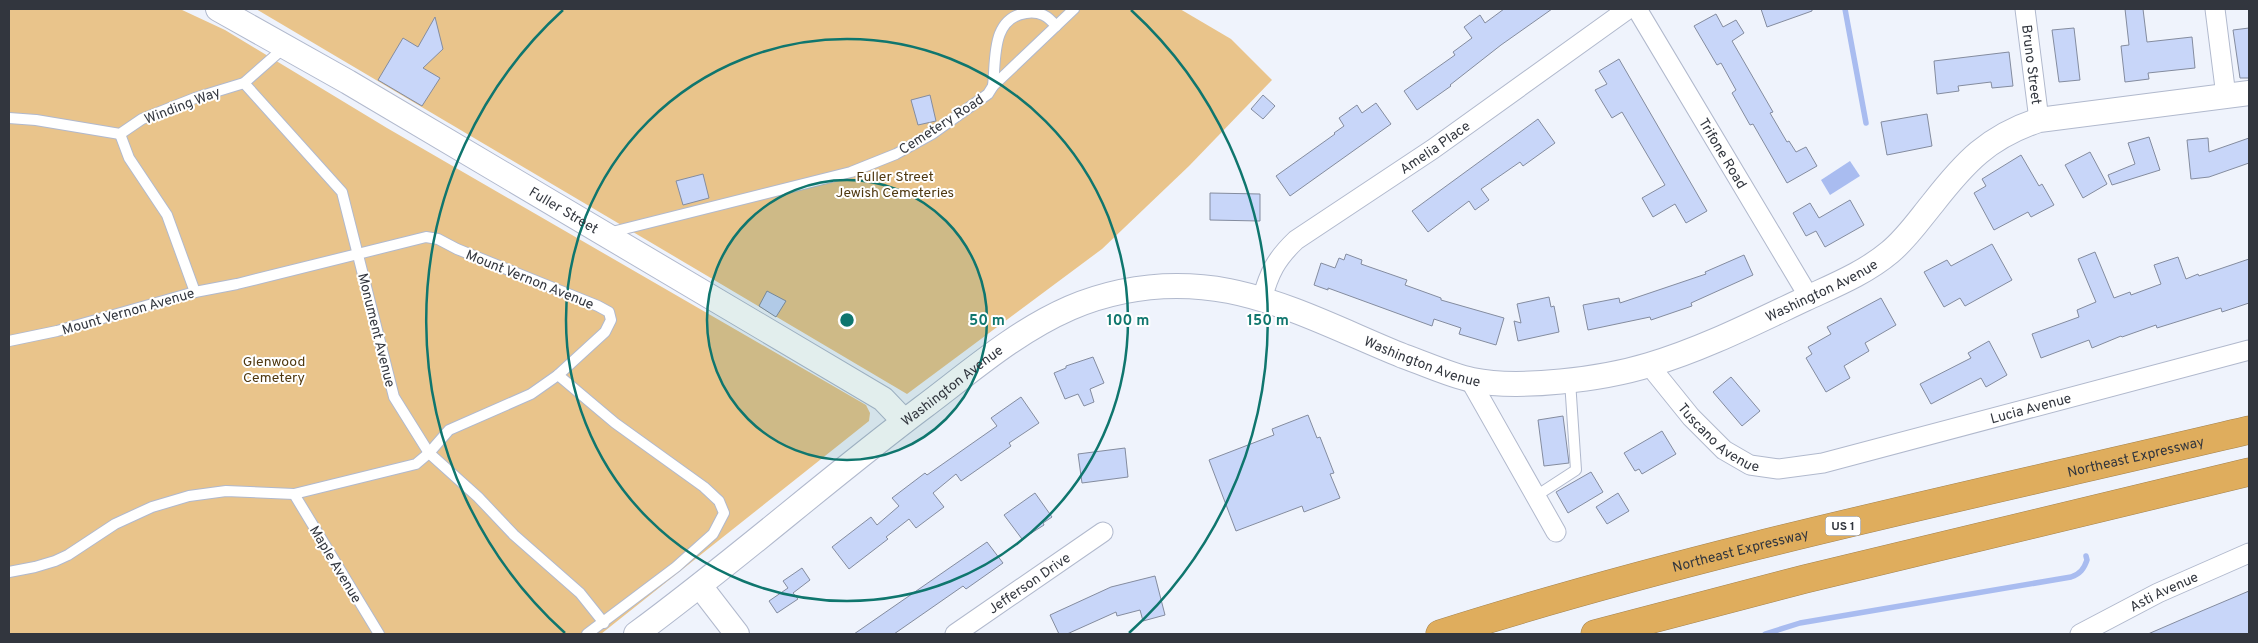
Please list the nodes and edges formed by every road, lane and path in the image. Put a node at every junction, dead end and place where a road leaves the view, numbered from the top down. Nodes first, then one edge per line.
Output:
1 (218, 9) edge
2 (1074, 9) edge
3 (1628, 9) edge
4 (1637, 9) edge
5 (2025, 9) edge
6 (2215, 9) edge
7 (1056, 26) junction
8 (286, 46) junction
9 (244, 83) junction
10 (994, 86) junction
11 (2249, 93) edge
12 (2226, 96) junction
13 (9, 118) edge
14 (2039, 120) junction
15 (120, 134) junction
16 (605, 234) junction
17 (358, 254) junction
18 (195, 292) junction
19 (1809, 297) junction
20 (1262, 300) junction
21 (9, 341) edge
22 (2249, 350) edge
23 (1649, 365) junction
24 (558, 375) junction
25 (1470, 380) junction
26 (1570, 380) junction
27 (904, 420) junction
28 (2249, 430) edge
29 (429, 453) junction
30 (1812, 464) joint
31 (2249, 472) edge
32 (294, 494) junction
33 (1536, 496) junction
34 (1103, 532) dead end
35 (1556, 532) dead end
36 (2249, 553) edge
37 (9, 572) edge
38 (700, 586) junction
39 (604, 623) junction
40 (379, 634) edge
41 (587, 634) edge
42 (636, 634) edge
43 (737, 634) edge
44 (955, 634) edge
45 (1440, 634) edge
46 (1595, 634) edge
47 (2080, 634) edge

1 - 8 street, Fuller Street
2 - 7 lane, Cemetery Road
3 - 20 street, Amelia Place
4 - 19 street, Trifone Road
5 - 14 street, Bruno Street
6 - 12 street
7 - 10 lane, Cemetery Road
7 - 10 lane
8 - 9 lane, Winding Way
8 - 16 street, Fuller Street
9 - 15 lane, Winding Way
9 - 17 lane, Monument Avenue
10 - 16 lane, Cemetery Road
11 - 12 street, Washington Avenue
12 - 14 street, Washington Avenue
13 - 15 lane
14 - 19 street, Washington Avenue
15 - 18 lane
16 - 27 street, Fuller Street
17 - 18 lane, Mount Vernon Avenue
17 - 24 lane, Mount Vernon Avenue
17 - 29 lane, Monument Avenue
18 - 21 lane, Mount Vernon Avenue
19 - 23 street, Washington Avenue
20 - 25 street, Washington Avenue
20 - 27 street, Washington Avenue
22 - 30 street, Lucia Avenue
23 - 26 street, Washington Avenue
23 - 30 street, Tuscano Avenue
24 - 29 lane
24 - 39 lane
25 - 26 street, Washington Avenue
25 - 33 street
26 - 33 lane
27 - 38 street, Washington Avenue
28 - 45 highway, Northeast Expressway / US 1
29 - 32 lane
29 - 39 lane, Monument Avenue
31 - 46 highway
32 - 37 lane
32 - 40 lane, Maple Avenue
33 - 35 street
34 - 44 street, Jefferson Drive
36 - 47 street, Asti Avenue
38 - 42 street, Washington Avenue
38 - 43 street
39 - 41 lane

